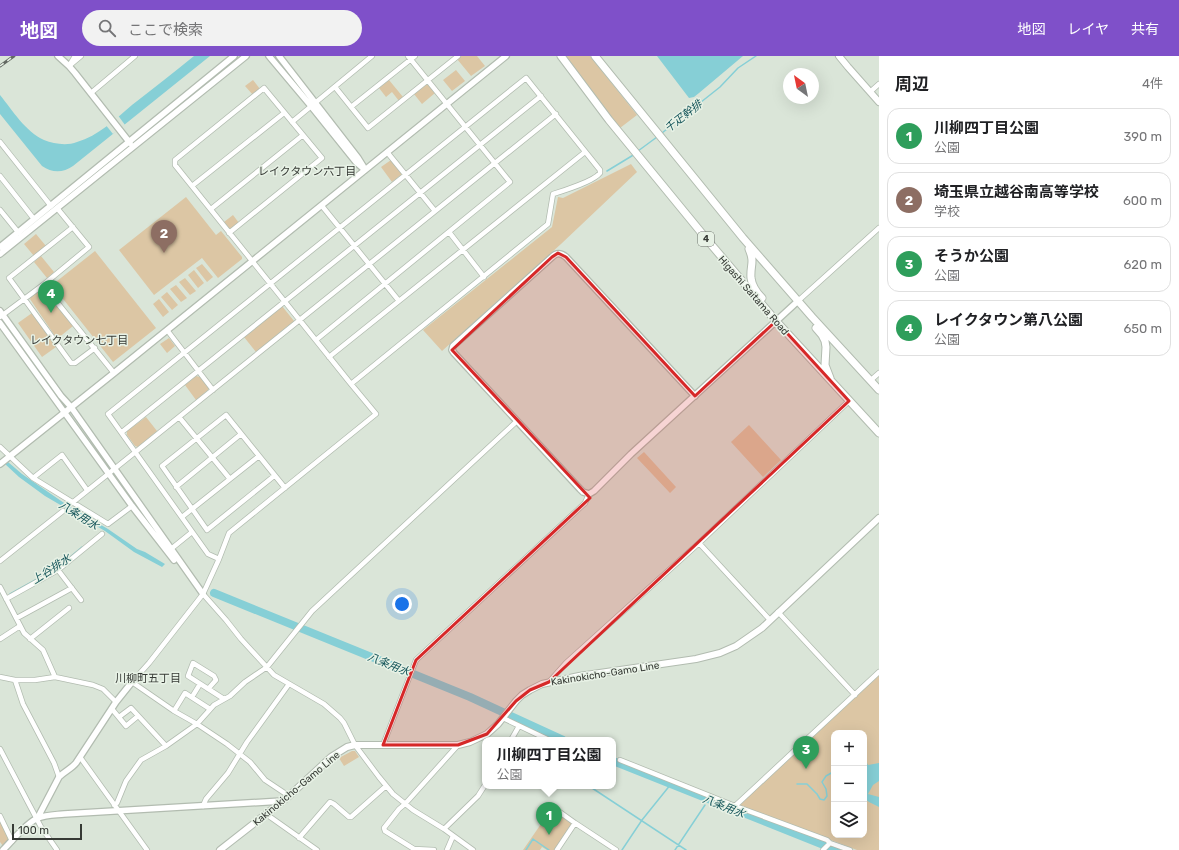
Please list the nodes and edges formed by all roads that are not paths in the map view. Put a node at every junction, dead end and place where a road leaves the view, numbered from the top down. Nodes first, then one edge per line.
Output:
1 (58, 56) edge
2 (63, 56) edge
3 (75, 56) edge
4 (81, 56) edge
5 (136, 56) edge
6 (234, 56) edge
7 (246, 56) edge
8 (269, 56) edge
9 (278, 56) edge
10 (372, 56) edge
11 (458, 56) edge
12 (506, 56) edge
13 (561, 56) edge
14 (595, 56) edge
15 (839, 56) edge
16 (411, 57) edge
17 (69, 66) junction
18 (428, 80) junction
19 (879, 84) edge
20 (335, 87) junction
21 (870, 92) junction
22 (91, 93) junction
23 (541, 96) junction
24 (879, 102) edge
25 (447, 104) junction
26 (313, 105) junction
27 (351, 107) junction
28 (284, 112) junction
29 (556, 114) junction
30 (292, 122) junction
31 (465, 127) junction
32 (302, 135) junction
33 (129, 141) junction
34 (0, 142) edge
35 (479, 144) junction
36 (133, 147) junction
37 (387, 152) junction
38 (585, 152) junction
39 (494, 163) junction
40 (365, 170) junction
41 (406, 175) junction
42 (0, 176) edge
43 (192, 186) junction
44 (420, 193) junction
45 (51, 206) junction
46 (322, 206) junction
47 (57, 208) junction
48 (211, 209) junction
49 (0, 210) edge
50 (435, 212) junction
51 (34, 219) junction
52 (73, 227) junction
53 (340, 228) junction
54 (879, 228) edge
55 (18, 232) junction
56 (449, 232) junction
57 (229, 233) junction
58 (743, 238) junction
59 (355, 246) junction
60 (0, 247) edge
61 (464, 250) junction
62 (0, 254) edge
63 (252, 261) junction
64 (369, 264) junction
65 (484, 277) junction
66 (385, 283) junction
67 (270, 284) junction
68 (42, 285) junction
69 (25, 299) junction
70 (285, 301) junction
71 (400, 301) junction
72 (798, 301) junction
73 (1, 314) edge
74 (300, 320) junction
75 (776, 322) junction
76 (0, 323) edge
77 (167, 330) junction
78 (316, 340) junction
79 (94, 348) junction
80 (185, 352) junction
81 (329, 357) junction
82 (198, 371) junction
83 (114, 373) junction
84 (879, 373) edge
85 (871, 380) junction
86 (351, 384) junction
87 (835, 386) junction
88 (213, 390) junction
89 (879, 390) edge
90 (695, 396) junction
91 (849, 401) junction
92 (71, 407) junction
93 (65, 412) junction
94 (179, 417) junction
95 (517, 421) junction
96 (122, 432) junction
97 (879, 433) edge
98 (241, 434) junction
99 (197, 439) junction
100 (0, 447) edge
101 (136, 452) junction
102 (259, 456) junction
103 (7, 457) junction
104 (212, 458) junction
105 (0, 464) edge
106 (114, 469) junction
107 (109, 474) junction
108 (274, 476) junction
109 (33, 478) junction
110 (230, 480) junction
111 (176, 487) junction
112 (285, 488) junction
113 (87, 490) junction
114 (589, 494) junction
115 (72, 503) junction
116 (132, 506) junction
117 (192, 510) junction
118 (63, 511) dead end
119 (182, 517) junction
120 (879, 518) edge
121 (192, 532) junction
122 (102, 534) dead end
123 (698, 543) junction
124 (171, 549) junction
125 (219, 559) junction
126 (0, 561) edge
127 (58, 570) junction
128 (0, 587) edge
129 (72, 588) junction
130 (203, 594) junction
131 (6, 597) junction
132 (81, 600) dead end
133 (69, 608) dead end
134 (778, 612) junction
135 (17, 618) junction
136 (770, 620) junction
137 (20, 626) junction
138 (0, 639) edge
139 (30, 639) junction
140 (267, 667) junction
141 (879, 672) edge
142 (0, 677) edge
143 (55, 677) junction
144 (15, 680) junction
145 (132, 682) junction
146 (549, 682) junction
147 (200, 684) junction
148 (289, 684) junction
149 (208, 689) junction
150 (855, 695) junction
151 (192, 697) junction
152 (224, 699) junction
153 (116, 702) junction
154 (112, 709) junction
155 (210, 709) junction
156 (174, 711) junction
157 (138, 716) junction
158 (504, 717) junction
159 (119, 718) junction
160 (197, 724) junction
161 (519, 726) junction
162 (513, 737) edge
163 (543, 737) edge
164 (355, 745) junction
165 (383, 745) junction
166 (458, 745) junction
167 (166, 746) junction
168 (0, 749) edge
169 (240, 754) junction
170 (80, 757) junction
171 (620, 760) dead end
172 (59, 777) junction
173 (386, 786) junction
174 (482, 789) edge
175 (289, 796) junction
176 (282, 801) junction
177 (405, 804) junction
178 (114, 805) junction
179 (203, 806) junction
180 (734, 806) junction
181 (554, 808) dead end
182 (118, 811) junction
183 (266, 814) junction
184 (0, 816) edge
185 (37, 819) junction
186 (575, 823) junction
187 (444, 829) junction
188 (453, 836) junction
189 (299, 838) junction
190 (12, 840) junction
191 (826, 846) edge
192 (310, 848) edge
193 (3, 850) edge
194 (57, 850) edge
195 (147, 850) edge
196 (220, 850) edge
197 (317, 850) edge
198 (434, 850) edge
199 (447, 850) edge
200 (473, 850) edge
201 (557, 850) edge
202 (616, 850) edge
203 (850, 850) edge

1 - 17 street
2 - 17 street
3 - 17 street
4 - 17 street
5 - 22 street
6 - 33 street
7 - 36 street
8 - 26 street
9 - 26 street
10 - 20 street
11 - 18 street
12 - 25 street
13 - 75 highway, Higashi Saitama Road / 4
14 - 58 highway, 4
15 - 21 main road
16 - 18 street
16 - 27 street
17 - 22 street
18 - 25 street
18 - 27 street
19 - 21 street
20 - 26 street
20 - 27 street
21 - 24 main road
22 - 33 street
23 - 29 street
23 - 31 street
23 - 35 street
25 - 31 street
25 - 37 street
26 - 30 street
26 - 40 street
28 - 30 street
28 - 43 street
28 - 43 street
29 - 38 street
29 - 39 street
30 - 32 street
31 - 35 street
31 - 41 street
32 - 48 street
32 - 57 street
33 - 36 street
33 - 45 street
34 - 45 street
35 - 39 street
35 - 44 street
36 - 47 street
37 - 40 street
37 - 41 street
38 - 61 street
38 - 65 street
39 - 50 street
39 - 56 street
40 - 46 street
41 - 44 street
41 - 53 street
42 - 51 street
43 - 48 street
44 - 50 street
44 - 59 street
45 - 51 street
46 - 53 street
46 - 63 street
47 - 52 street
47 - 62 street
48 - 57 street
49 - 55 street
50 - 64 street
51 - 55 street
52 - 68 street
52 - 69 street
53 - 59 street
53 - 67 street
54 - 72 street
55 - 60 street
56 - 61 street
56 - 66 street
57 - 63 street
58 - 72 highway, 4
58 - 75 highway, 4
59 - 64 street
59 - 70 street
61 - 65 street
61 - 71 street
63 - 67 street
63 - 77 street
64 - 66 street
64 - 74 street
65 - 86 street
66 - 71 street
66 - 78 street
67 - 70 street
67 - 80 street
68 - 69 street
68 - 79 street
69 - 73 street
69 - 79 street
70 - 74 street
70 - 82 street
71 - 81 street
72 - 75 street
72 - 85 highway, 4
72 - 87 highway, 4
73 - 92 street
74 - 78 street
74 - 88 street
75 - 87 highway, Higashi Saitama Road / 4
75 - 90 street
76 - 93 street
77 - 80 street
77 - 83 street
78 - 81 street
79 - 83 street
80 - 82 street
80 - 96 street
81 - 86 street
82 - 88 street
82 - 96 street
83 - 92 street
84 - 85 street
85 - 89 highway, 4
86 - 112 street
87 - 91 highway, Higashi Saitama Road / 4
88 - 94 street
90 - 95 street
90 - 114 street
91 - 97 highway, Higashi Saitama Road / 4
91 - 123 street
92 - 93 street
92 - 106 street
93 - 103 street
93 - 107 street
94 - 99 street
94 - 101 street
95 - 114 street
95 - 140 street
96 - 101 street
98 - 99 street
98 - 102 street
98 - 104 street
99 - 104 street
99 - 111 street
100 - 103 street
101 - 106 street
101 - 119 street
102 - 108 street
102 - 110 street
103 - 105 street
103 - 109 street
104 - 110 street
104 - 111 street
106 - 107 street
106 - 124 street
107 - 113 street
107 - 116 street
108 - 112 street
108 - 117 street
109 - 113 street
109 - 115 street
110 - 117 street
111 - 117 street
112 - 125 street
113 - 115 street
114 - 165 street
115 - 116 street
116 - 130 street
117 - 119 street
118 - 126 street
119 - 121 street
120 - 134 main road, Kakinokicho-Gamo Line
121 - 124 street
121 - 125 street
122 - 127 street
123 - 136 street
123 - 146 street
124 - 130 street
125 - 130 street
127 - 129 street
127 - 131 street
128 - 131 street
129 - 132 street
129 - 135 street
130 - 140 street
130 - 145 street
131 - 135 street
133 - 139 street
134 - 136 main road, Kakinokicho-Gamo Line
134 - 150 street
135 - 137 street
136 - 146 main road, Kakinokicho-Gamo Line
137 - 138 street
137 - 139 street
139 - 143 street
140 - 148 street
140 - 152 street
141 - 150 street
142 - 144 street
143 - 144 street
143 - 153 street
144 - 172 street
145 - 153 street
145 - 156 street
146 - 158 main road, Kakinokicho-Gamo Line
147 - 149 street
147 - 149 street
147 - 151 street
148 - 164 street
148 - 169 street
149 - 152 street
150 - 180 street
151 - 155 street
151 - 156 street
152 - 155 street
153 - 154 street
154 - 159 street
154 - 170 street
155 - 160 street
156 - 160 street
157 - 159 street
157 - 159 street
157 - 167 street
158 - 161 street
158 - 166 main road, Kakinokicho-Gamo Line
160 - 167 street
160 - 169 street
161 - 162 street
161 - 163 street
164 - 165 main road, Kakinokicho-Gamo Line
164 - 173 street
164 - 175 main road, Kakinokicho-Gamo Line
165 - 166 main road, Kakinokicho-Gamo Line
166 - 177 street
167 - 178 street
168 - 185 street
169 - 175 street
169 - 179 street
170 - 172 street
170 - 178 street
171 - 180 street
172 - 185 street
173 - 177 street
173 - 189 street
174 - 187 street
175 - 176 main road, Kakinokicho-Gamo Line
176 - 179 street
176 - 183 main road, Kakinokicho-Gamo Line
177 - 187 street
177 - 198 street
178 - 182 street
179 - 182 street
180 - 191 street
181 - 186 street
182 - 185 street
182 - 195 street
183 - 189 street
183 - 196 main road, Kakinokicho-Gamo Line
184 - 190 street
185 - 190 street
185 - 194 street
186 - 201 street
186 - 202 street
187 - 188 street
188 - 199 street
188 - 200 street
189 - 192 street
190 - 193 street
191 - 203 street
192 - 197 street

